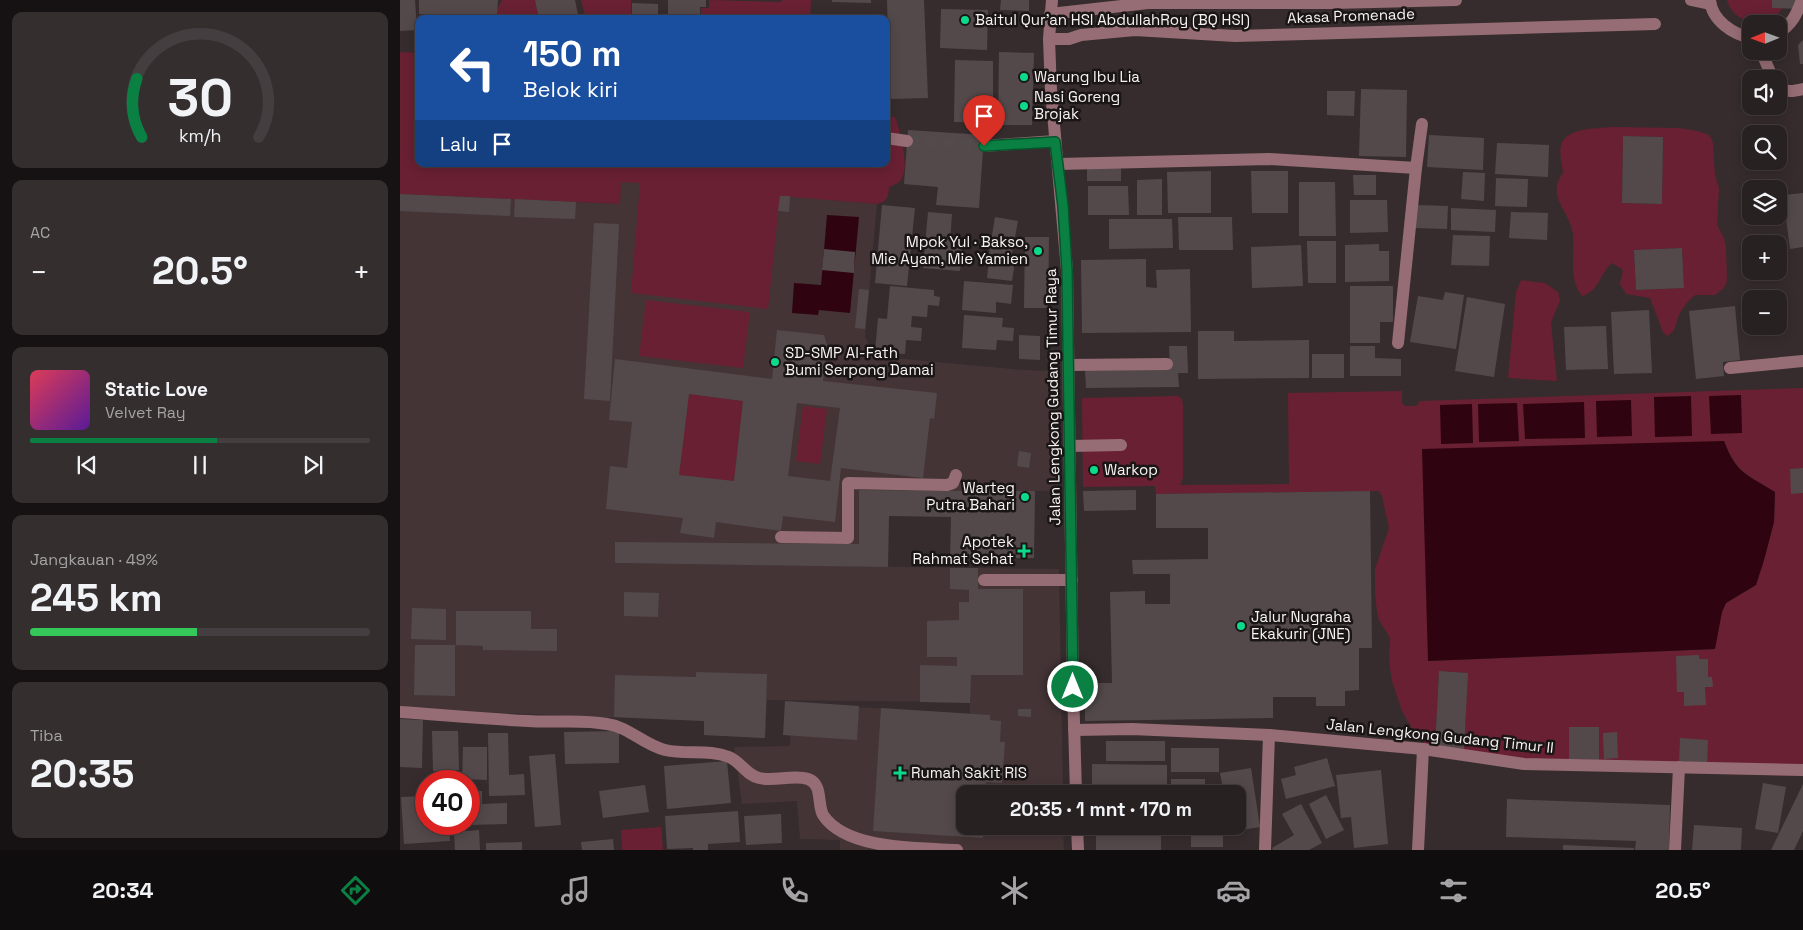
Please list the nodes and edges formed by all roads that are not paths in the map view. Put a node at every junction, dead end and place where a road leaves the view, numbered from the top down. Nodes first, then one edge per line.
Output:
1 (1052, 0) edge
2 (1456, 0) edge
3 (1691, 0) edge
4 (1802, 0) edge
5 (1148, 1) edge
6 (1334, 1) edge
7 (1710, 2) edge
8 (1050, 14) junction
9 (1655, 24) dead end
10 (1788, 24) edge
11 (1742, 36) edge
12 (1049, 39) junction
13 (1787, 90) edge
14 (1803, 90) edge
15 (1422, 124) dead end
16 (890, 138) edge
17 (907, 140) tunnel mouth
18 (1055, 142) junction
19 (984, 146) tunnel mouth
20 (1058, 164) junction
21 (1416, 168) junction
22 (1398, 343) dead end
23 (1803, 361) edge
24 (1167, 364) dead end
25 (1068, 365) junction
26 (1730, 368) dead end
27 (1121, 445) dead end
28 (1070, 446) junction
29 (956, 475) dead end
30 (781, 537) dead end
31 (984, 580) dead end
32 (1072, 580) junction
33 (400, 712) edge
34 (1074, 730) junction
35 (1269, 735) junction
36 (1423, 749) junction
37 (1679, 767) junction
38 (1803, 770) edge
39 (1076, 785) edge
40 (1077, 835) edge
41 (957, 850) edge
42 (1078, 850) edge
43 (1265, 850) edge
44 (1418, 850) edge
45 (1675, 850) edge

1 - 8 street, Jalan Lengkong Gudang Timur Raya
2 - 6 street
3 - 7 street
4 - 10 street
5 - 6 street
5 - 8 street
7 - 11 street
8 - 12 street, Jalan Lengkong Gudang Timur Raya
9 - 12 street, Akasa Promenade
12 - 18 street, Jalan Lengkong Gudang Timur Raya
13 - 14 street
15 - 21 street
16 - 17 street
18 - 19 street
18 - 20 street, Jalan Lengkong Gudang Timur Raya
20 - 21 street
20 - 25 street, Jalan Lengkong Gudang Timur Raya
21 - 22 street
23 - 26 street
24 - 25 street
25 - 28 street, Jalan Lengkong Gudang Timur Raya
27 - 28 street
28 - 32 street, Jalan Lengkong Gudang Timur Raya
29 - 30 street
31 - 32 street
32 - 34 street, Jalan Lengkong Gudang Timur Raya
33 - 41 street
34 - 35 street, Jalan Lengkong Gudang Timur II
34 - 39 street, Jalan Lengkong Gudang Timur Raya
35 - 36 street, Jalan Lengkong Gudang Timur II
35 - 43 street
36 - 37 street, Jalan Lengkong Gudang Timur II
36 - 44 street
37 - 38 street, Jalan Lengkong Gudang Timur II
37 - 45 street
40 - 42 street

